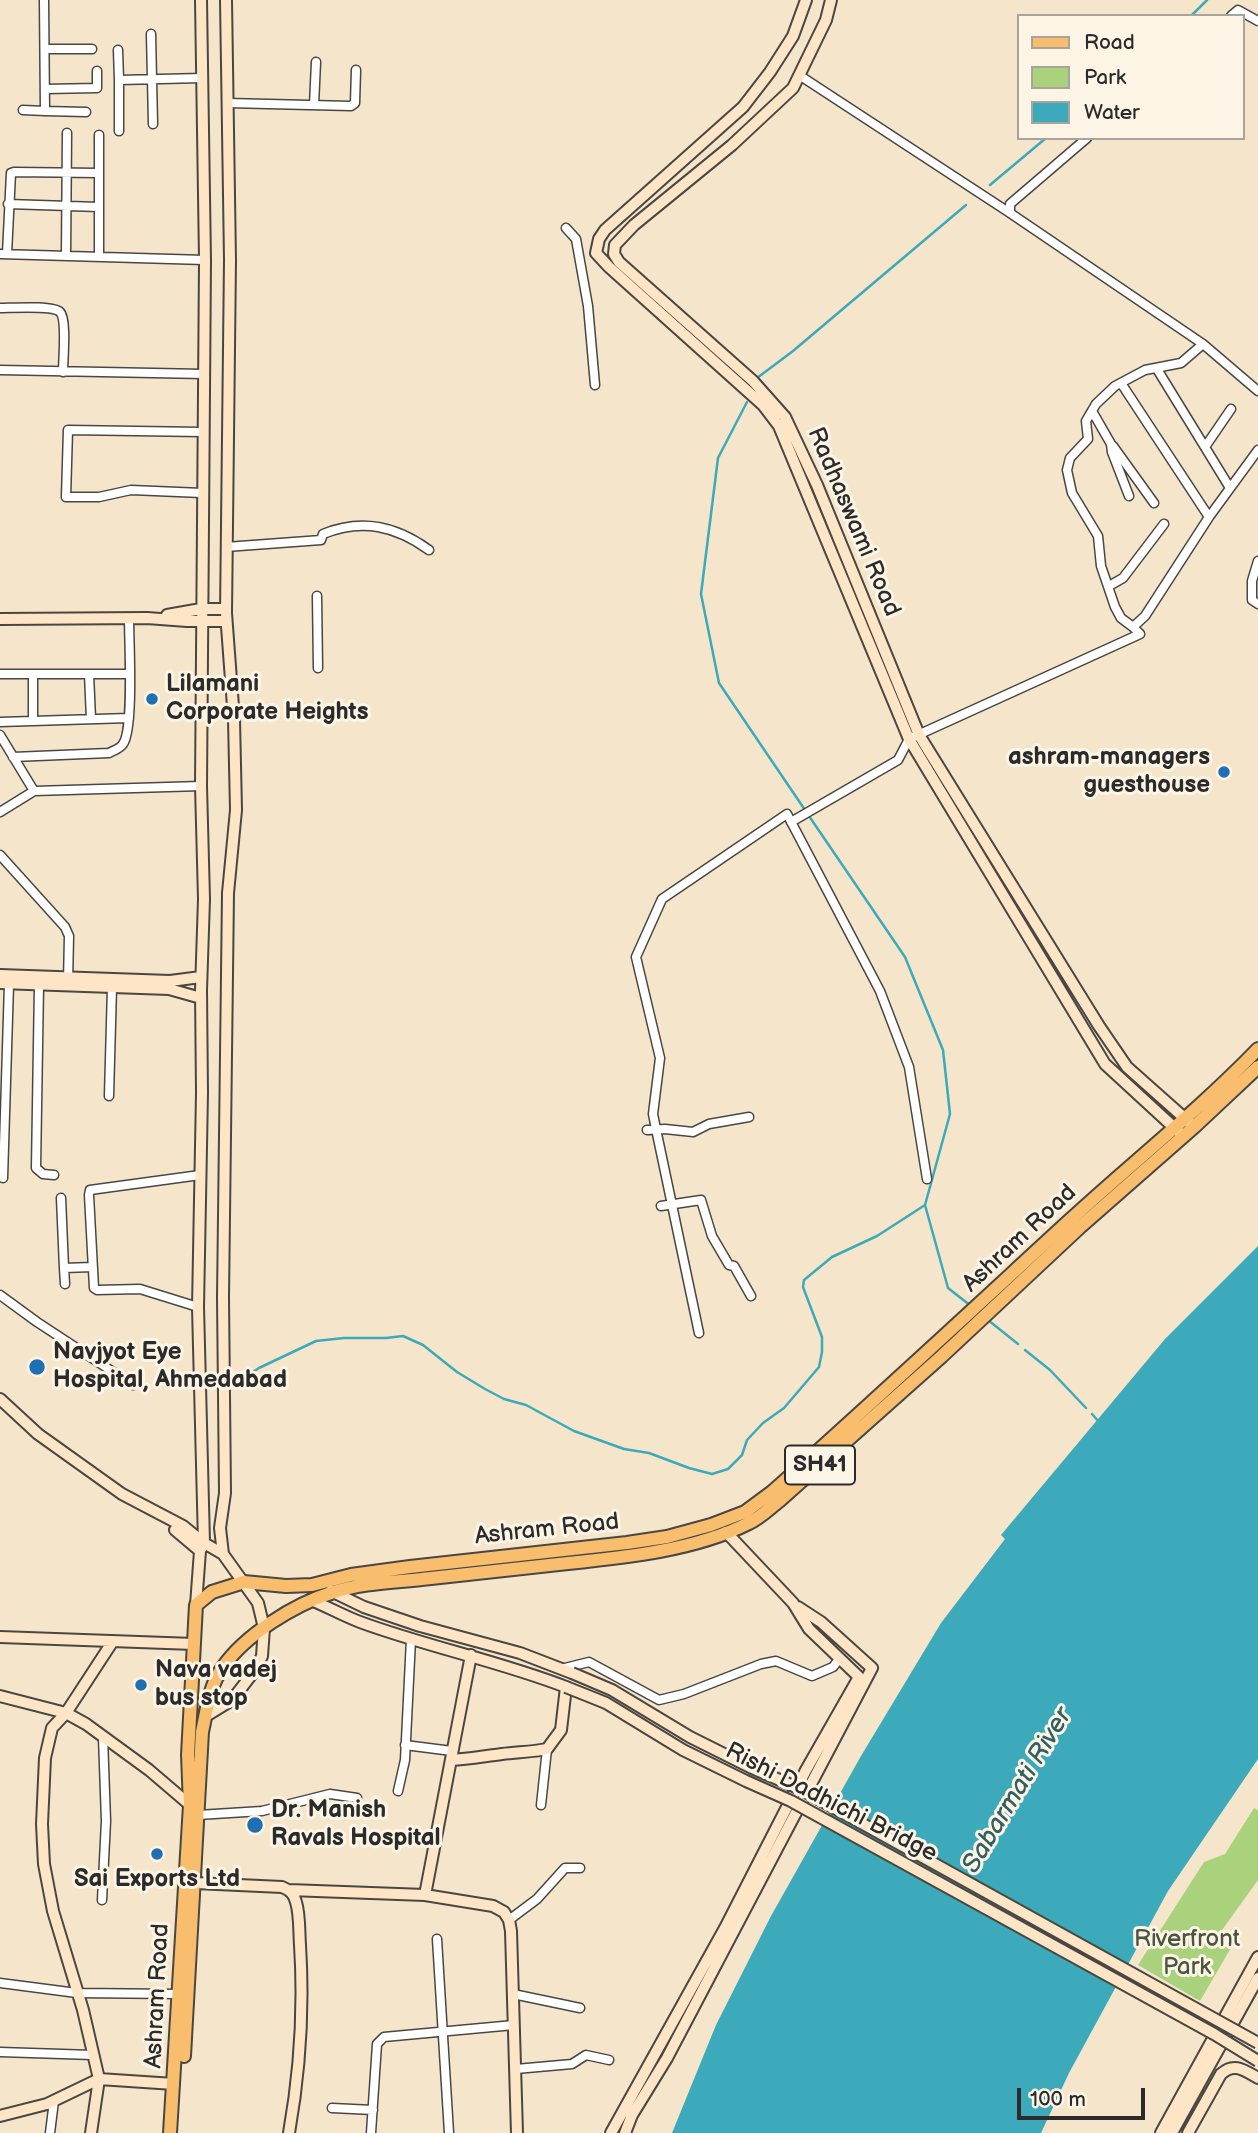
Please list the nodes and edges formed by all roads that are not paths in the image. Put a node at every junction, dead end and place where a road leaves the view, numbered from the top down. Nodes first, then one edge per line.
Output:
1 (44, 0) edge
2 (201, 0) edge
3 (226, 0) edge
4 (806, 0) edge
5 (831, 0) edge
6 (1233, 14) edge
7 (1258, 22) edge
8 (151, 34) dead end
9 (45, 49) junction
10 (92, 49) dead end
11 (118, 50) dead end
12 (316, 62) dead end
13 (356, 70) dead end
14 (97, 71) dead end
15 (799, 75) junction
16 (202, 78) junction
17 (152, 79) junction
18 (119, 80) junction
19 (45, 89) junction
20 (227, 103) junction
21 (314, 105) junction
22 (23, 110) dead end
23 (45, 111) junction
24 (86, 113) dead end
25 (153, 124) dead end
26 (119, 131) dead end
27 (66, 133) dead end
28 (99, 135) dead end
29 (1085, 140) edge
30 (66, 173) junction
31 (99, 173) junction
32 (8, 204) junction
33 (66, 206) junction
34 (99, 207) junction
35 (1010, 213) junction
36 (566, 228) dead end
37 (596, 253) junction
38 (3, 254) edge
39 (614, 254) junction
40 (66, 255) junction
41 (99, 256) junction
42 (205, 260) junction
43 (0, 308) edge
44 (1203, 344) junction
45 (1157, 369) junction
46 (0, 370) edge
47 (63, 372) junction
48 (204, 374) junction
49 (1121, 383) junction
50 (595, 385) dead end
51 (750, 385) junction
52 (1258, 391) edge
53 (1231, 410) dead end
54 (1092, 411) junction
55 (203, 432) junction
56 (1111, 444) junction
57 (1205, 447) junction
58 (1258, 450) edge
59 (1230, 488) junction
60 (202, 493) junction
61 (1129, 496) dead end
62 (1154, 503) dead end
63 (1209, 517) junction
64 (1164, 524) dead end
65 (226, 547) junction
66 (429, 550) dead end
67 (1258, 561) edge
68 (1109, 586) junction
69 (317, 596) dead end
70 (1258, 604) edge
71 (201, 609) junction
72 (226, 615) junction
73 (130, 618) junction
74 (147, 618) junction
75 (0, 619) edge
76 (201, 621) junction
77 (1133, 627) junction
78 (318, 668) dead end
79 (0, 674) edge
80 (33, 674) junction
81 (89, 674) junction
82 (129, 674) junction
83 (129, 718) junction
84 (91, 719) junction
85 (33, 721) junction
86 (0, 722) edge
87 (0, 735) edge
88 (914, 737) junction
89 (13, 757) junction
90 (201, 786) junction
91 (34, 790) junction
92 (0, 812) edge
93 (791, 822) junction
94 (0, 856) edge
95 (0, 975) edge
96 (201, 977) junction
97 (68, 981) junction
98 (4, 984) edge
99 (39, 985) junction
100 (113, 987) junction
101 (201, 998) junction
102 (1258, 1049) edge
103 (1258, 1067) edge
104 (109, 1096) dead end
105 (749, 1118) dead end
106 (1185, 1127) junction
107 (651, 1130) junction
108 (54, 1175) dead end
109 (200, 1175) junction
110 (2, 1178) dead end
111 (927, 1179) dead end
112 (61, 1198) dead end
113 (673, 1203) junction
114 (661, 1206) dead end
115 (92, 1267) junction
116 (64, 1268) junction
117 (65, 1284) dead end
118 (0, 1294) edge
119 (751, 1296) dead end
120 (198, 1307) junction
121 (699, 1333) dead end
122 (133, 1385) dead end
123 (0, 1399) edge
124 (0, 1408) edge
125 (724, 1527) junction
126 (202, 1547) junction
127 (223, 1555) junction
128 (244, 1582) junction
129 (312, 1584) junction
130 (334, 1592) junction
131 (312, 1600) junction
132 (793, 1603) junction
133 (196, 1605) junction
134 (264, 1628) junction
135 (0, 1637) edge
136 (411, 1639) junction
137 (113, 1641) junction
138 (194, 1644) junction
139 (471, 1655) junction
140 (840, 1658) junction
141 (566, 1671) junction
142 (566, 1687) junction
143 (0, 1696) edge
144 (66, 1713) junction
145 (206, 1716) junction
146 (103, 1737) junction
147 (405, 1745) junction
148 (547, 1749) junction
149 (452, 1755) junction
150 (398, 1791) dead end
151 (357, 1798) dead end
152 (541, 1805) dead end
153 (194, 1810) junction
154 (580, 1868) dead end
155 (195, 1883) junction
156 (289, 1890) junction
157 (425, 1895) junction
158 (102, 1900) dead end
159 (509, 1920) junction
160 (437, 1939) dead end
161 (1258, 1957) edge
162 (1258, 1978) edge
163 (0, 1983) edge
164 (78, 1993) junction
165 (179, 1994) junction
166 (513, 1994) junction
167 (580, 2008) dead end
168 (514, 2025) junction
169 (443, 2032) junction
170 (1258, 2043) edge
171 (0, 2052) edge
172 (93, 2055) junction
173 (609, 2060) dead end
174 (1258, 2061) edge
175 (516, 2069) junction
176 (1258, 2078) edge
177 (99, 2079) junction
178 (174, 2084) junction
179 (54, 2101) junction
180 (332, 2108) dead end
181 (373, 2110) junction
182 (0, 2116) edge
183 (50, 2133) edge
184 (91, 2133) edge
185 (170, 2133) edge
186 (178, 2133) edge
187 (289, 2133) edge
188 (372, 2133) edge
189 (449, 2133) edge
190 (517, 2133) edge
191 (611, 2133) edge
192 (625, 2133) edge
193 (1161, 2133) edge
194 (1172, 2133) edge
195 (1188, 2133) edge

1 - 9 street
2 - 16 main road
3 - 20 main road
4 - 37 main road
5 - 15 main road
6 - 7 street
8 - 17 street
9 - 10 street
9 - 19 street
11 - 18 street
12 - 21 street
13 - 21 street
14 - 19 street
15 - 35 street
15 - 39 main road
16 - 17 street
16 - 42 main road
17 - 18 street
17 - 25 street
18 - 26 street
19 - 23 street
20 - 21 street
20 - 65 main road
22 - 23 street
23 - 24 street
27 - 30 street
28 - 31 street
29 - 35 street
30 - 31 street
30 - 32 street
30 - 33 street
31 - 34 street
32 - 33 street
32 - 38 street
33 - 34 street
33 - 40 street
34 - 41 street
35 - 44 street
36 - 50 street
37 - 39 main road
37 - 51 main road, Radhaswami Road
38 - 40 street
39 - 51 main road, Radhaswami Road
40 - 41 street
41 - 42 street
42 - 48 main road
43 - 47 street
44 - 45 street
44 - 52 street
45 - 49 street
45 - 57 street
46 - 47 street
47 - 48 street
48 - 55 main road
49 - 54 street
49 - 63 street
51 - 88 main road, Radhaswami Road
53 - 57 street
54 - 56 street
54 - 68 street
55 - 60 main road
55 - 60 street
56 - 61 street
56 - 62 street
57 - 59 street
58 - 59 street
59 - 63 street
60 - 71 main road
63 - 77 street
64 - 68 street
65 - 66 street
65 - 72 main road
67 - 70 street
68 - 77 street
69 - 78 street
71 - 72 main road
71 - 74 main road
71 - 76 main road
72 - 76 main road
72 - 127 main road
73 - 74 main road
73 - 75 main road
73 - 82 street
74 - 76 main road
76 - 90 main road
77 - 88 street
79 - 80 street
80 - 81 street
80 - 85 street
81 - 82 street
81 - 84 street
82 - 83 street
83 - 84 street
83 - 89 street
84 - 85 street
85 - 86 street
87 - 89 street
88 - 93 street
88 - 106 main road, Radhaswami Road
88 - 106 main road, Radhaswami Road
89 - 91 street
90 - 91 street
90 - 96 main road
91 - 92 street
93 - 107 street
93 - 111 street
94 - 97 street
95 - 97 main road
96 - 97 main road
96 - 101 main road
97 - 99 main road
97 - 100 main road
98 - 99 main road
98 - 110 street
99 - 108 street
100 - 101 main road
100 - 104 street
101 - 109 main road
102 - 106 main road, Ashram Road
103 - 106 main road, Ashram Road
105 - 107 street
106 - 125 main road, Ashram Road
107 - 113 street
109 - 115 street
109 - 120 main road
112 - 116 street
113 - 114 street
113 - 119 street
113 - 121 street
115 - 116 street
115 - 120 street
116 - 117 street
118 - 122 street
120 - 126 main road
123 - 126 main road
124 - 126 main road
125 - 129 main road, Ashram Road
125 - 130 main road, Ashram Road
125 - 132 main road
126 - 127 main road
126 - 133 main road
127 - 128 main road
128 - 129 main road, Ashram Road
128 - 133 main road, Ashram Road
128 - 134 main road
129 - 130 main road, Rishi Dadhichi Bridge
130 - 131 main road, Ashram Road
130 - 141 main road, Rishi Dadhichi Bridge
131 - 134 main road, Ashram Road
131 - 136 main road, Rishi Dadhichi Bridge
132 - 140 main road
132 - 192 main road
133 - 138 main road, Ashram Road
134 - 145 main road, Ashram Road
134 - 145 main road
135 - 137 main road
136 - 139 main road, Rishi Dadhichi Bridge
136 - 147 street
137 - 138 main road
137 - 144 main road
138 - 153 main road, Ashram Road
139 - 142 main road, Rishi Dadhichi Bridge
139 - 149 main road
140 - 141 street
140 - 191 main road
141 - 170 main road, Rishi Dadhichi Bridge, bridge
142 - 148 main road
142 - 174 main road, Rishi Dadhichi Bridge, bridge
143 - 144 main road
144 - 146 main road
144 - 164 main road
145 - 153 main road, Ashram Road
146 - 153 main road
146 - 158 street
147 - 149 street
147 - 150 street
148 - 149 main road
148 - 152 street
149 - 157 main road
151 - 153 street
153 - 155 main road, Ashram Road
153 - 165 main road, Ashram Road
154 - 159 street
155 - 156 main road
155 - 186 main road, Ashram Road
156 - 157 main road
156 - 187 main road
157 - 159 main road
159 - 166 main road
160 - 169 street
161 - 193 main road
162 - 194 main road
163 - 164 street
164 - 165 street
164 - 172 main road
165 - 178 main road, Ashram Road
166 - 167 street
166 - 168 main road
168 - 169 street
168 - 175 main road
169 - 181 street
169 - 189 street
171 - 172 street
172 - 177 main road
173 - 175 street
175 - 190 main road
176 - 195 main road
177 - 178 main road
177 - 179 main road
177 - 184 main road
178 - 185 main road, Ashram Road
179 - 182 main road
179 - 183 street
180 - 181 street
181 - 188 street

